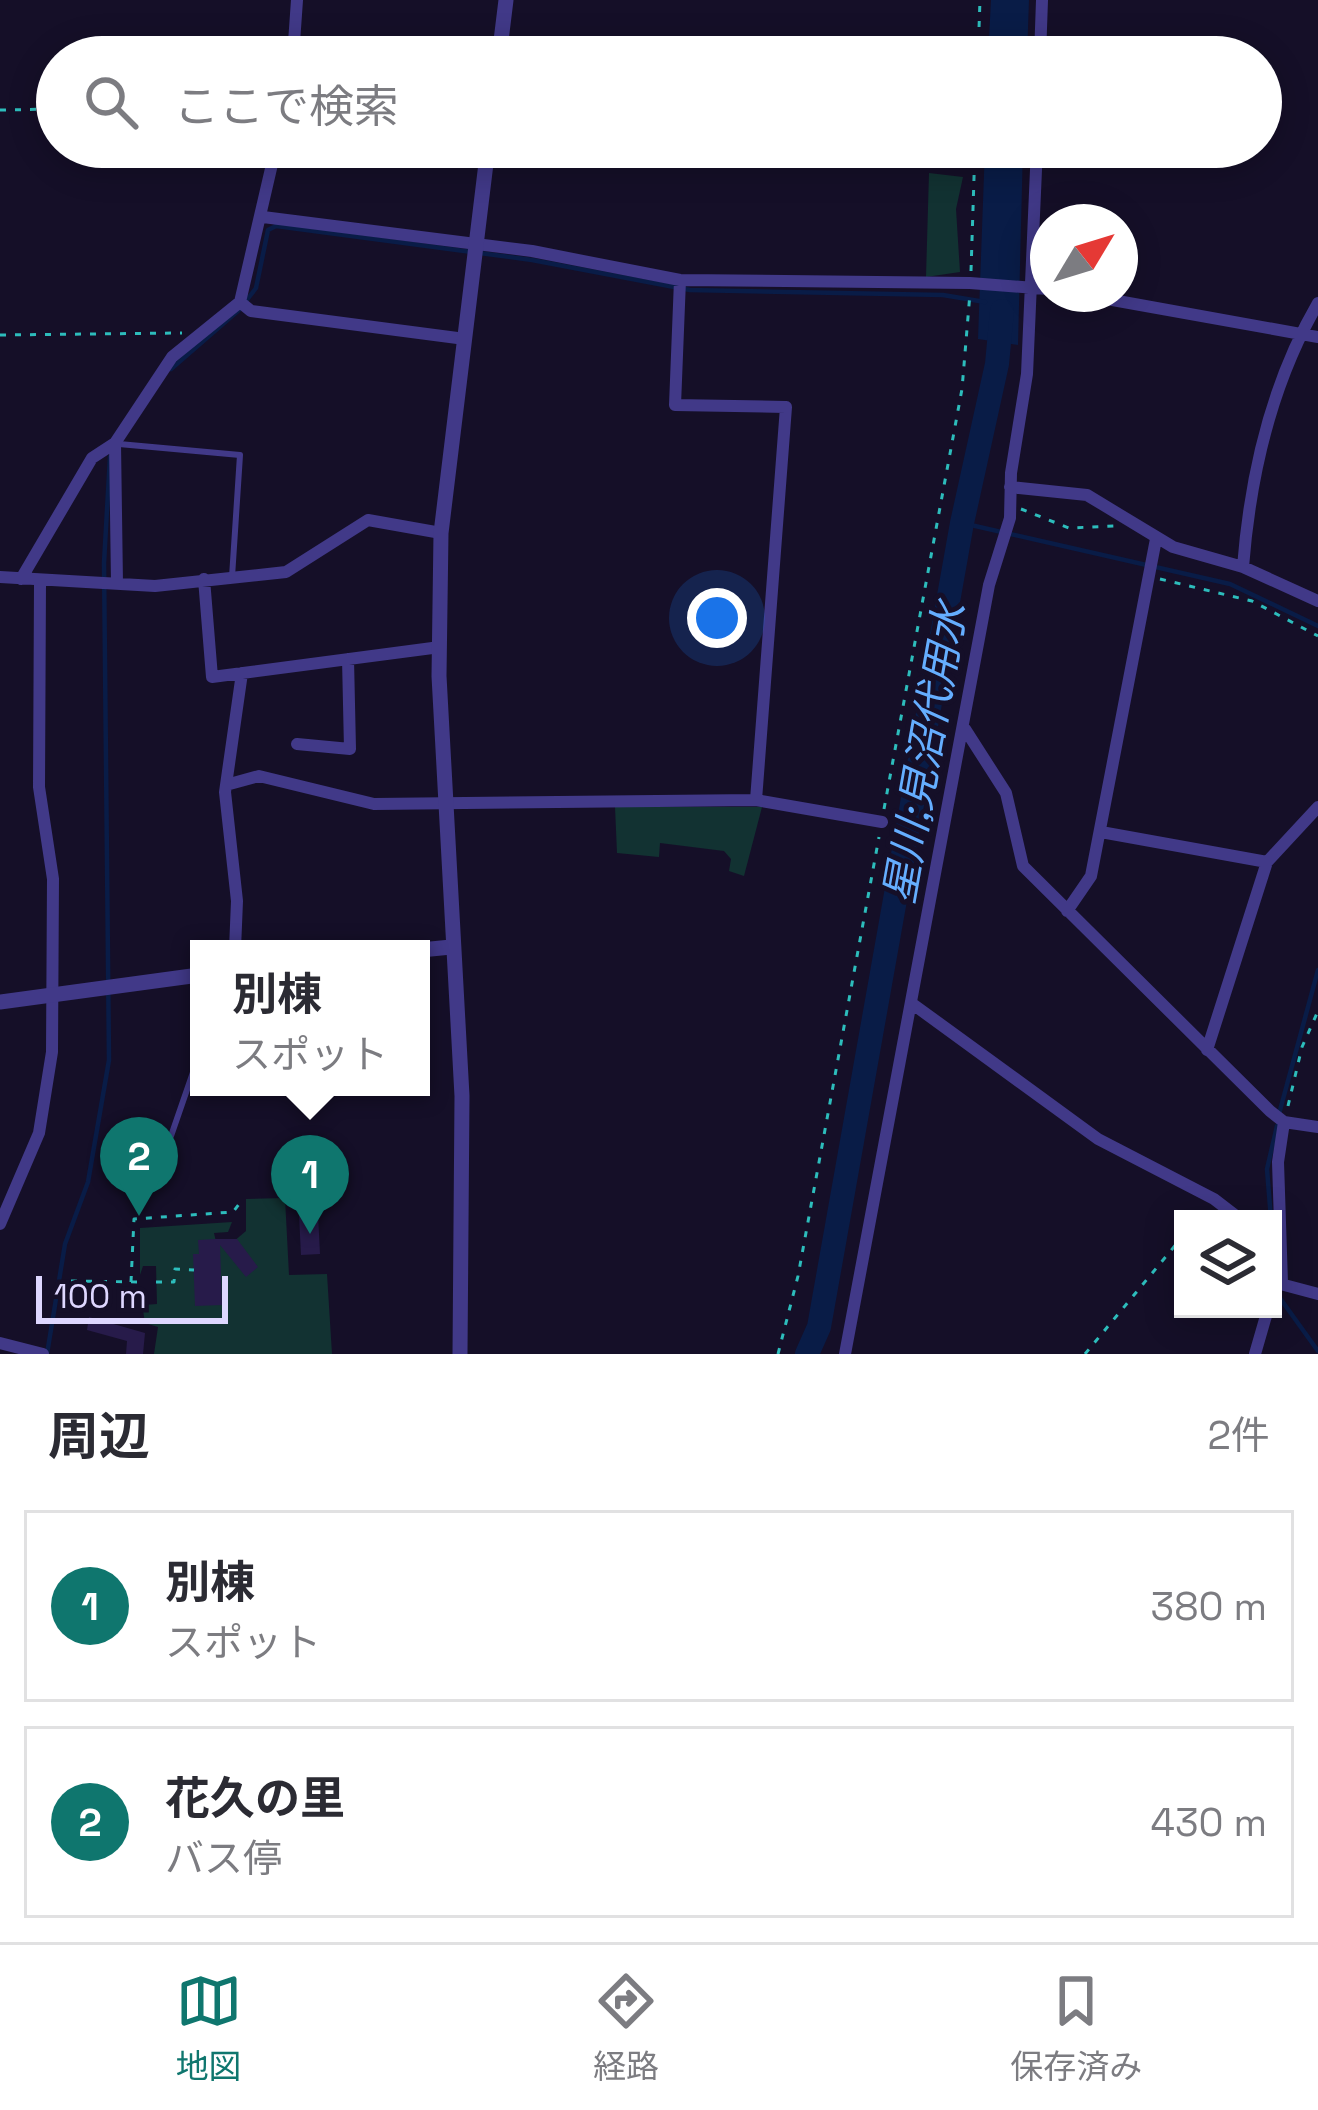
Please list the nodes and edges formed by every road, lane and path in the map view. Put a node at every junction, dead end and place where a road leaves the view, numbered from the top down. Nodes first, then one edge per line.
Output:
1 (297, 0) edge
2 (506, 0) edge
3 (980, 0) edge
4 (1042, 0) edge
5 (294, 36) edge
6 (502, 36) edge
7 (979, 36) edge
8 (1041, 36) edge
9 (36, 109) edge
10 (0, 110) edge
11 (272, 168) edge
12 (486, 168) edge
13 (975, 168) edge
14 (1036, 168) edge
15 (263, 217) junction
16 (477, 246) junction
17 (680, 280) junction
18 (974, 283) junction
19 (1028, 285) junction
20 (240, 302) junction
21 (1318, 302) edge
22 (1138, 305) edge
23 (208, 332) junction
24 (0, 335) edge
25 (1299, 335) junction
26 (1318, 338) edge
27 (465, 340) junction
28 (115, 443) junction
29 (1010, 488) junction
30 (1015, 514) junction
31 (1121, 527) dead end
32 (441, 533) junction
33 (1154, 545) junction
34 (1243, 567) junction
35 (1149, 575) junction
36 (0, 577) edge
37 (232, 577) junction
38 (22, 579) junction
39 (204, 579) junction
40 (40, 583) junction
41 (116, 584) junction
42 (1318, 601) edge
43 (1318, 636) edge
44 (440, 647) junction
45 (348, 659) junction
46 (242, 673) junction
47 (965, 729) junction
48 (297, 744) dead end
49 (226, 785) junction
50 (756, 800) junction
51 (446, 802) junction
52 (1318, 807) edge
53 (882, 822) dead end
54 (1101, 832) junction
55 (1267, 862) junction
56 (1067, 911) junction
57 (235, 940) edge
58 (451, 947) junction
59 (430, 949) edge
60 (190, 976) edge
61 (53, 998) junction
62 (0, 1002) edge
63 (914, 1005) junction
64 (1318, 1011) edge
65 (1207, 1050) junction
66 (190, 1081) edge
67 (1284, 1122) junction
68 (1318, 1127) edge
69 (145, 1178) dead end
70 (243, 1198) dead end
71 (1228, 1210) edge
72 (1278, 1210) edge
73 (0, 1224) edge
74 (1174, 1247) edge
75 (194, 1270) dead end
76 (71, 1281) dead end
77 (131, 1282) junction
78 (143, 1282) dead end
79 (156, 1282) dead end
80 (1282, 1284) edge
81 (1318, 1294) edge
82 (1265, 1318) edge
83 (0, 1343) edge
84 (43, 1354) edge
85 (460, 1354) edge
86 (845, 1354) edge
87 (1085, 1354) edge
88 (1255, 1354) edge

1 - 5 street
2 - 6 street
3 - 7 path
4 - 8 street
9 - 10 path
11 - 15 street
12 - 16 street
13 - 18 path
14 - 19 street
15 - 16 street
15 - 20 street
16 - 17 street
16 - 27 street
17 - 18 street
17 - 50 street
18 - 19 street
19 - 29 street
20 - 23 street
20 - 27 street
21 - 25 street
22 - 25 street
23 - 24 path
23 - 28 street
25 - 26 street
25 - 34 street
27 - 32 street
28 - 37 lane
28 - 38 street
28 - 41 street
29 - 30 street
29 - 33 street
30 - 31 path
30 - 47 street
32 - 37 street
32 - 44 street
33 - 34 street
33 - 35 street
34 - 42 street
35 - 43 path
35 - 54 street
36 - 38 street
37 - 39 street
38 - 40 street
39 - 41 street
39 - 46 street
40 - 41 street
40 - 61 street
44 - 45 street
44 - 51 street
45 - 46 street
45 - 48 street
46 - 49 street
47 - 56 street
47 - 63 street
49 - 51 street
49 - 57 street
50 - 51 street
50 - 53 street
51 - 58 street
52 - 55 street
54 - 55 street
54 - 56 street
55 - 65 street
56 - 65 street
58 - 59 street
58 - 85 street
60 - 61 street
61 - 62 street
61 - 73 street
63 - 71 street
63 - 86 street
64 - 67 path
65 - 67 street
66 - 69 lane
67 - 68 street
67 - 72 street
70 - 77 path
74 - 87 path
75 - 79 path
76 - 77 path
77 - 78 path
80 - 81 street
82 - 88 street
83 - 84 street

